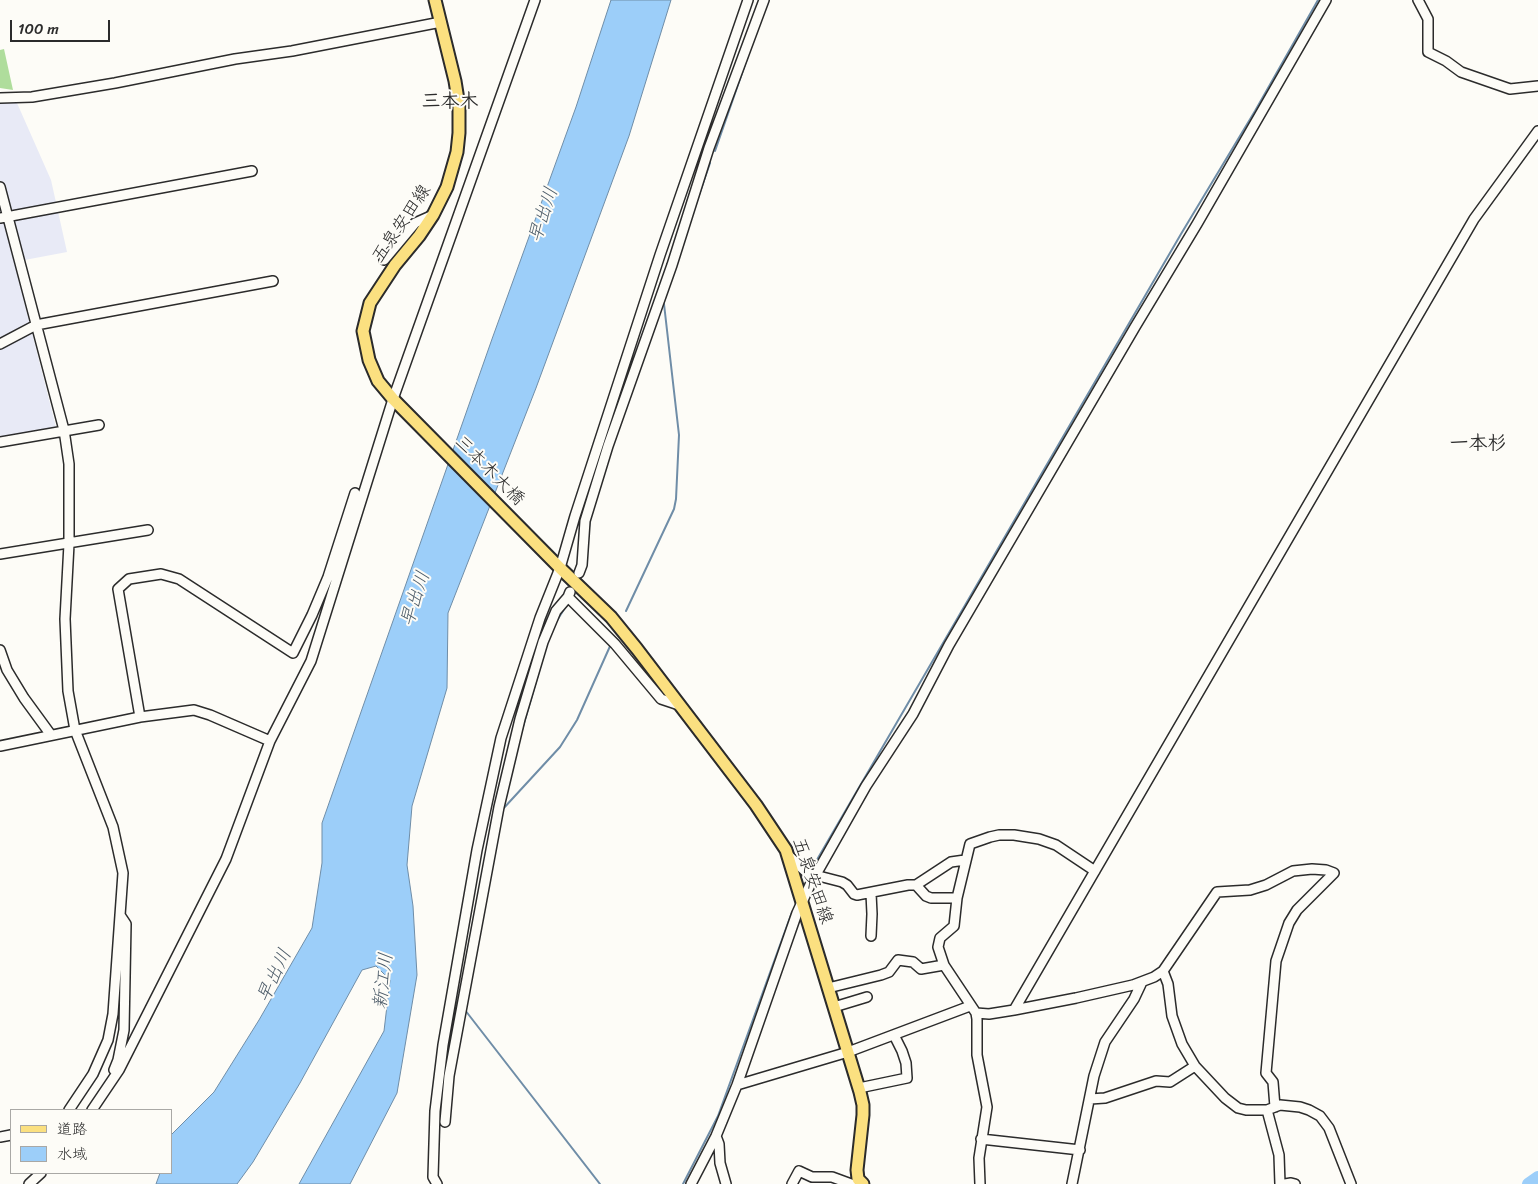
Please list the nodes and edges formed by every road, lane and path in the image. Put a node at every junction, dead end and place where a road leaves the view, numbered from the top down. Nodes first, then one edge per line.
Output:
1 (435, 0) edge
2 (535, 0) edge
3 (748, 0) edge
4 (764, 0) edge
5 (1326, 0) edge
6 (1418, 0) edge
7 (441, 22) junction
8 (1538, 86) edge
9 (0, 98) edge
10 (1538, 131) edge
11 (252, 171) dead end
12 (0, 187) edge
13 (433, 215) junction
14 (4, 218) edge
15 (384, 260) dead end
16 (273, 281) dead end
17 (36, 325) junction
18 (0, 344) edge
19 (394, 401) junction
20 (99, 425) dead end
21 (64, 430) junction
22 (0, 442) edge
23 (355, 493) dead end
24 (148, 530) dead end
25 (68, 544) junction
26 (0, 554) edge
27 (559, 567) junction
28 (579, 573) dead end
29 (0, 650) edge
30 (679, 705) junction
31 (140, 717) junction
32 (75, 730) junction
33 (51, 735) junction
34 (270, 741) junction
35 (0, 746) edge
36 (788, 854) junction
37 (965, 860) junction
38 (1095, 871) junction
39 (815, 876) junction
40 (916, 885) junction
41 (871, 893) junction
42 (957, 898) junction
43 (802, 901) junction
44 (120, 915) junction
45 (871, 936) dead end
46 (944, 965) junction
47 (1164, 971) junction
48 (1142, 982) junction
49 (828, 988) junction
50 (867, 996) dead end
51 (834, 1007) junction
52 (973, 1010) junction
53 (1014, 1010) junction
54 (894, 1035) junction
55 (848, 1052) junction
56 (1195, 1066) junction
57 (737, 1086) junction
58 (859, 1088) junction
59 (104, 1093) junction
60 (1090, 1099) junction
61 (1271, 1108) junction
62 (70, 1109) edge
63 (93, 1109) edge
64 (445, 1122) dead end
65 (716, 1136) junction
66 (981, 1139) junction
67 (1080, 1150) junction
68 (40, 1174) edge
69 (856, 1183) edge
70 (29, 1184) edge
71 (436, 1184) edge
72 (691, 1184) edge
73 (726, 1184) edge
74 (792, 1184) edge
75 (980, 1184) edge
76 (1072, 1184) edge
77 (1280, 1184) edge
78 (1285, 1184) edge
79 (1296, 1184) edge
80 (1351, 1184) edge

1 - 7 main road, 五泉安田線
2 - 19 street
3 - 27 street
4 - 28 street
5 - 39 street
6 - 8 street
7 - 9 street
7 - 13 main road, 五泉安田線
10 - 38 street
11 - 14 street
12 - 14 street
13 - 15 street
13 - 19 main road, 五泉安田線
14 - 17 street
16 - 17 street
17 - 18 street
17 - 21 street
19 - 27 main road, 三本木大橋
19 - 34 street
20 - 21 street
21 - 22 street
21 - 25 street
23 - 31 street
24 - 25 street
25 - 26 street
25 - 32 street
27 - 30 main road, 五泉安田線
27 - 71 street
29 - 33 street
30 - 36 main road, 五泉安田線
30 - 64 street
31 - 32 street
31 - 34 street
32 - 33 street
32 - 44 street
33 - 35 street
34 - 59 street
36 - 39 street
36 - 43 main road, 五泉安田線
37 - 38 street
37 - 40 street
37 - 42 street
38 - 53 street
39 - 41 street
39 - 43 street
40 - 41 street
40 - 42 street
41 - 45 street
42 - 46 street
43 - 49 main road, 五泉安田線
43 - 57 street
44 - 59 street
44 - 62 street
46 - 49 street
46 - 52 street
47 - 48 street
47 - 56 street
47 - 61 street
48 - 53 street
48 - 60 street
49 - 51 main road, 五泉安田線
50 - 51 street
51 - 55 main road, 五泉安田線
52 - 53 street
52 - 54 street
52 - 66 street
54 - 55 street
54 - 58 street
55 - 57 street
55 - 58 main road, 五泉安田線
56 - 60 street
56 - 61 street
57 - 65 street
58 - 69 main road, 五泉安田線
59 - 63 street
60 - 67 street
61 - 77 street
61 - 80 street
65 - 72 street
65 - 73 street
66 - 67 street
66 - 75 street
67 - 76 street
68 - 70 street
69 - 74 street
78 - 79 street

